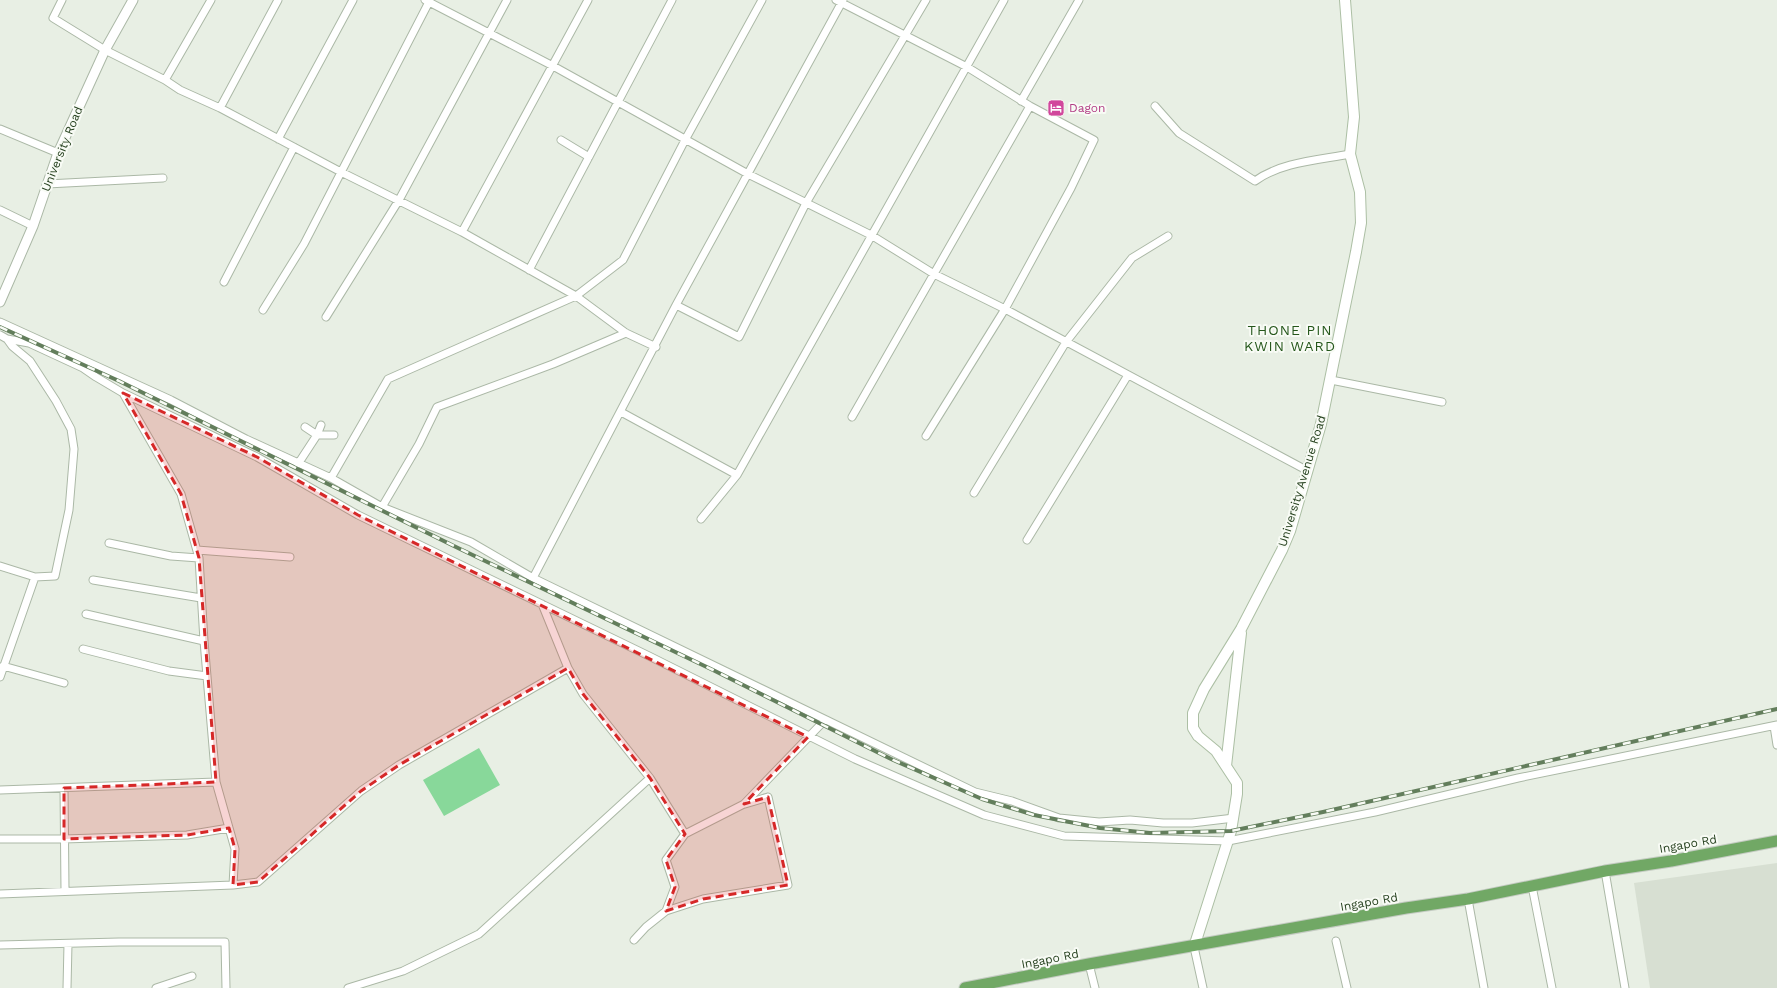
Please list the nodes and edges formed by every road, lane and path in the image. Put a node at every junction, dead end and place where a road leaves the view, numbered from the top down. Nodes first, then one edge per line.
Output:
1 (62, 0) edge
2 (133, 0) edge
3 (212, 0) edge
4 (278, 0) edge
5 (353, 0) edge
6 (506, 0) edge
7 (588, 0) edge
8 (672, 0) edge
9 (762, 0) edge
10 (926, 0) edge
11 (1004, 0) edge
12 (1079, 0) edge
13 (1345, 0) edge
14 (428, 1) edge
15 (840, 1) edge
16 (488, 34) junction
17 (905, 36) junction
18 (105, 50) junction
19 (553, 66) junction
20 (966, 67) junction
21 (165, 80) junction
22 (1021, 101) junction
23 (618, 102) junction
24 (1030, 106) junction
25 (1155, 106) dead end
26 (220, 108) junction
27 (0, 129) edge
28 (278, 139) junction
29 (561, 140) dead end
30 (685, 140) junction
31 (294, 147) junction
32 (58, 153) junction
33 (1350, 154) junction
34 (589, 157) junction
35 (341, 172) junction
36 (748, 174) junction
37 (163, 178) dead end
38 (47, 184) junction
39 (398, 200) junction
40 (806, 203) junction
41 (0, 210) edge
42 (33, 226) junction
43 (462, 232) junction
44 (871, 235) junction
45 (1168, 236) dead end
46 (529, 270) junction
47 (934, 274) junction
48 (224, 282) dead end
49 (576, 296) junction
50 (0, 302) edge
51 (676, 306) junction
52 (1005, 309) junction
53 (263, 310) dead end
54 (326, 317) dead end
55 (0, 322) edge
56 (626, 333) junction
57 (0, 336) edge
58 (7, 339) junction
59 (1066, 342) junction
60 (656, 347) junction
61 (1128, 375) junction
62 (1331, 380) junction
63 (123, 393) junction
64 (1442, 402) dead end
65 (621, 412) junction
66 (852, 417) dead end
67 (321, 424) dead end
68 (305, 428) dead end
69 (316, 435) junction
70 (334, 435) dead end
71 (926, 436) dead end
72 (298, 464) junction
73 (1308, 471) junction
74 (736, 475) junction
75 (331, 478) junction
76 (974, 493) dead end
77 (382, 507) junction
78 (701, 519) dead end
79 (1027, 540) dead end
80 (109, 543) dead end
81 (197, 550) junction
82 (290, 557) dead end
83 (199, 558) junction
84 (0, 566) edge
85 (35, 577) junction
86 (533, 578) junction
87 (93, 580) dead end
88 (201, 598) junction
89 (542, 604) junction
90 (86, 614) dead end
91 (1241, 629) junction
92 (204, 641) junction
93 (83, 649) dead end
94 (3, 666) junction
95 (568, 668) junction
96 (207, 676) junction
97 (0, 677) edge
98 (64, 683) dead end
99 (825, 720) junction
100 (1775, 725) edge
101 (808, 737) junction
102 (1777, 745) edge
103 (1226, 766) junction
104 (650, 778) junction
105 (216, 782) junction
106 (64, 788) junction
107 (0, 790) edge
108 (744, 804) junction
109 (1234, 818) junction
110 (229, 828) junction
111 (685, 834) junction
112 (1, 839) dead end
113 (64, 839) junction
114 (1228, 841) junction
115 (1777, 841) edge
116 (1604, 871) junction
117 (233, 886) junction
118 (1532, 886) junction
119 (65, 891) junction
120 (0, 894) edge
121 (1468, 899) junction
122 (666, 911) junction
123 (634, 940) dead end
124 (1336, 941) dead end
125 (68, 944) junction
126 (0, 945) edge
127 (1194, 947) junction
128 (1089, 964) junction
129 (192, 976) dead end
130 (364, 986) edge
131 (67, 988) edge
132 (156, 988) edge
133 (226, 988) edge
134 (348, 988) edge
135 (965, 988) edge
136 (1095, 988) edge
137 (1203, 988) edge
138 (1347, 988) edge
139 (1484, 988) edge
140 (1552, 988) edge
141 (1625, 988) edge

1 - 18 street
2 - 18 street, University Road
3 - 21 street
4 - 26 street
5 - 28 street
6 - 16 street
7 - 19 street
8 - 23 street
9 - 30 street
10 - 17 street
11 - 20 street
12 - 22 street
13 - 33 main road, University Avenue Road
14 - 16 street
14 - 35 street
15 - 17 street
15 - 36 street
16 - 19 street
16 - 39 street
17 - 20 street
17 - 40 street
18 - 21 street
18 - 32 street, University Road
19 - 23 street
19 - 43 street
20 - 22 street
20 - 44 street
21 - 26 street
22 - 24 street
23 - 30 street
23 - 34 street
24 - 47 street
24 - 52 street
25 - 33 street
26 - 28 street
27 - 32 street
28 - 31 street
29 - 34 street
30 - 36 street
30 - 49 street
31 - 35 street
31 - 48 street
32 - 38 street, University Road
33 - 62 main road, University Avenue Road
34 - 46 street
35 - 39 street
35 - 53 street
36 - 40 street
36 - 51 street
37 - 38 street
38 - 42 street, University Road
39 - 43 street
39 - 54 street
40 - 44 street
40 - 51 street
41 - 42 street
42 - 50 street, University Road
43 - 46 street
44 - 47 street
44 - 74 street
45 - 59 street
46 - 49 street
47 - 52 street
47 - 66 street
49 - 56 street
49 - 75 street
51 - 60 street
52 - 59 street
52 - 71 street
55 - 72 street
56 - 60 street
56 - 77 street
57 - 58 street
58 - 63 street
58 - 85 street
59 - 61 street
59 - 76 street
60 - 65 street
61 - 73 street
61 - 79 street
62 - 64 street
62 - 73 main road, University Avenue Road
63 - 81 street
63 - 89 street
65 - 74 street
65 - 86 street
67 - 69 street
68 - 69 street
69 - 70 street
69 - 72 street
72 - 75 street
73 - 91 main road, University Avenue Road
74 - 78 street
75 - 77 street
77 - 86 street
80 - 83 street
81 - 82 street
81 - 83 street
83 - 88 street
84 - 85 street
85 - 94 street
86 - 99 street
87 - 88 street
88 - 92 street
89 - 95 street
89 - 101 street
90 - 92 street
91 - 103 main road
91 - 103 main road, University Avenue Road
92 - 96 street
93 - 96 street
94 - 97 street
94 - 98 street
95 - 104 street
95 - 117 street
96 - 105 street
99 - 101 street
99 - 109 street
100 - 102 street
100 - 114 street
101 - 108 street
101 - 114 street
103 - 109 main road, University Avenue Road
104 - 111 street
104 - 130 street
105 - 106 street
105 - 110 street
106 - 107 street
106 - 113 street
108 - 111 street
108 - 122 street
109 - 114 main road, University Avenue Road
110 - 113 street
110 - 117 street
111 - 122 street
112 - 113 street
113 - 119 street
114 - 127 main road, University Avenue Road
115 - 116 main road, Ingapo Rd
116 - 118 main road, Ingapo Rd
116 - 141 street
117 - 119 street
118 - 121 main road, Ingapo Rd
118 - 140 street
119 - 120 street
121 - 127 main road, Ingapo Rd
121 - 139 street
122 - 123 street
124 - 138 street
125 - 126 street
125 - 131 street
125 - 133 street
127 - 128 main road, Ingapo Rd
127 - 137 street
128 - 135 main road, Ingapo Rd
128 - 136 street
129 - 132 street
130 - 134 street

